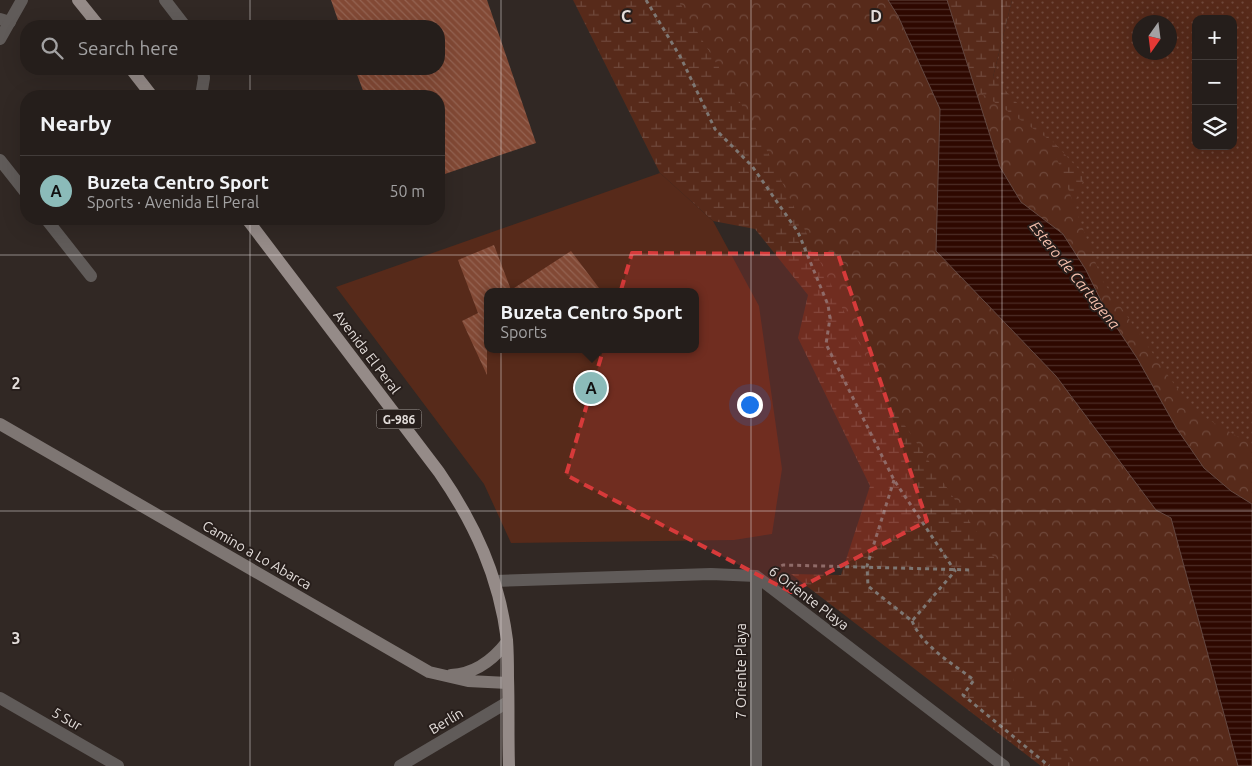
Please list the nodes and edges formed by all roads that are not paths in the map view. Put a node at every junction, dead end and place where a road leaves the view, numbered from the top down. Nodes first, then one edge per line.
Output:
1 (22, 0) edge
2 (78, 0) edge
3 (165, 0) edge
4 (5, 20) edge
5 (93, 20) edge
6 (180, 20) edge
7 (0, 40) edge
8 (136, 75) edge
9 (204, 75) edge
10 (147, 90) edge
11 (203, 90) edge
12 (0, 160) edge
13 (20, 185) edge
14 (51, 225) edge
15 (252, 225) edge
16 (91, 276) dead end
17 (0, 424) edge
18 (756, 576) junction
19 (495, 581) junction
20 (507, 642) junction
21 (429, 672) junction
22 (508, 683) junction
23 (0, 698) edge
24 (508, 702) junction
25 (118, 766) edge
26 (400, 766) edge
27 (509, 766) edge
28 (756, 766) edge
29 (1004, 766) edge

1 - 4 street
2 - 5 main road
3 - 6 street
4 - 7 street
8 - 10 main road
9 - 11 street
12 - 13 street
14 - 16 street
15 - 19 main road, Avenida El Peral / G-986
17 - 21 main road, Camino a Lo Abarca
18 - 19 street, 6 Oriente Playa
18 - 28 street, 7 Oriente Playa
18 - 29 street, 6 Oriente Playa
19 - 20 main road, Avenida El Peral / G-986
20 - 21 main road
20 - 22 main road, Avenida El Peral / G-986
21 - 22 main road, Camino a Lo Abarca
22 - 24 main road, Avenida El Peral / G-986
23 - 25 street, 5 Sur
24 - 26 street, Berlín
24 - 27 main road, Avenida El Peral / G-986

